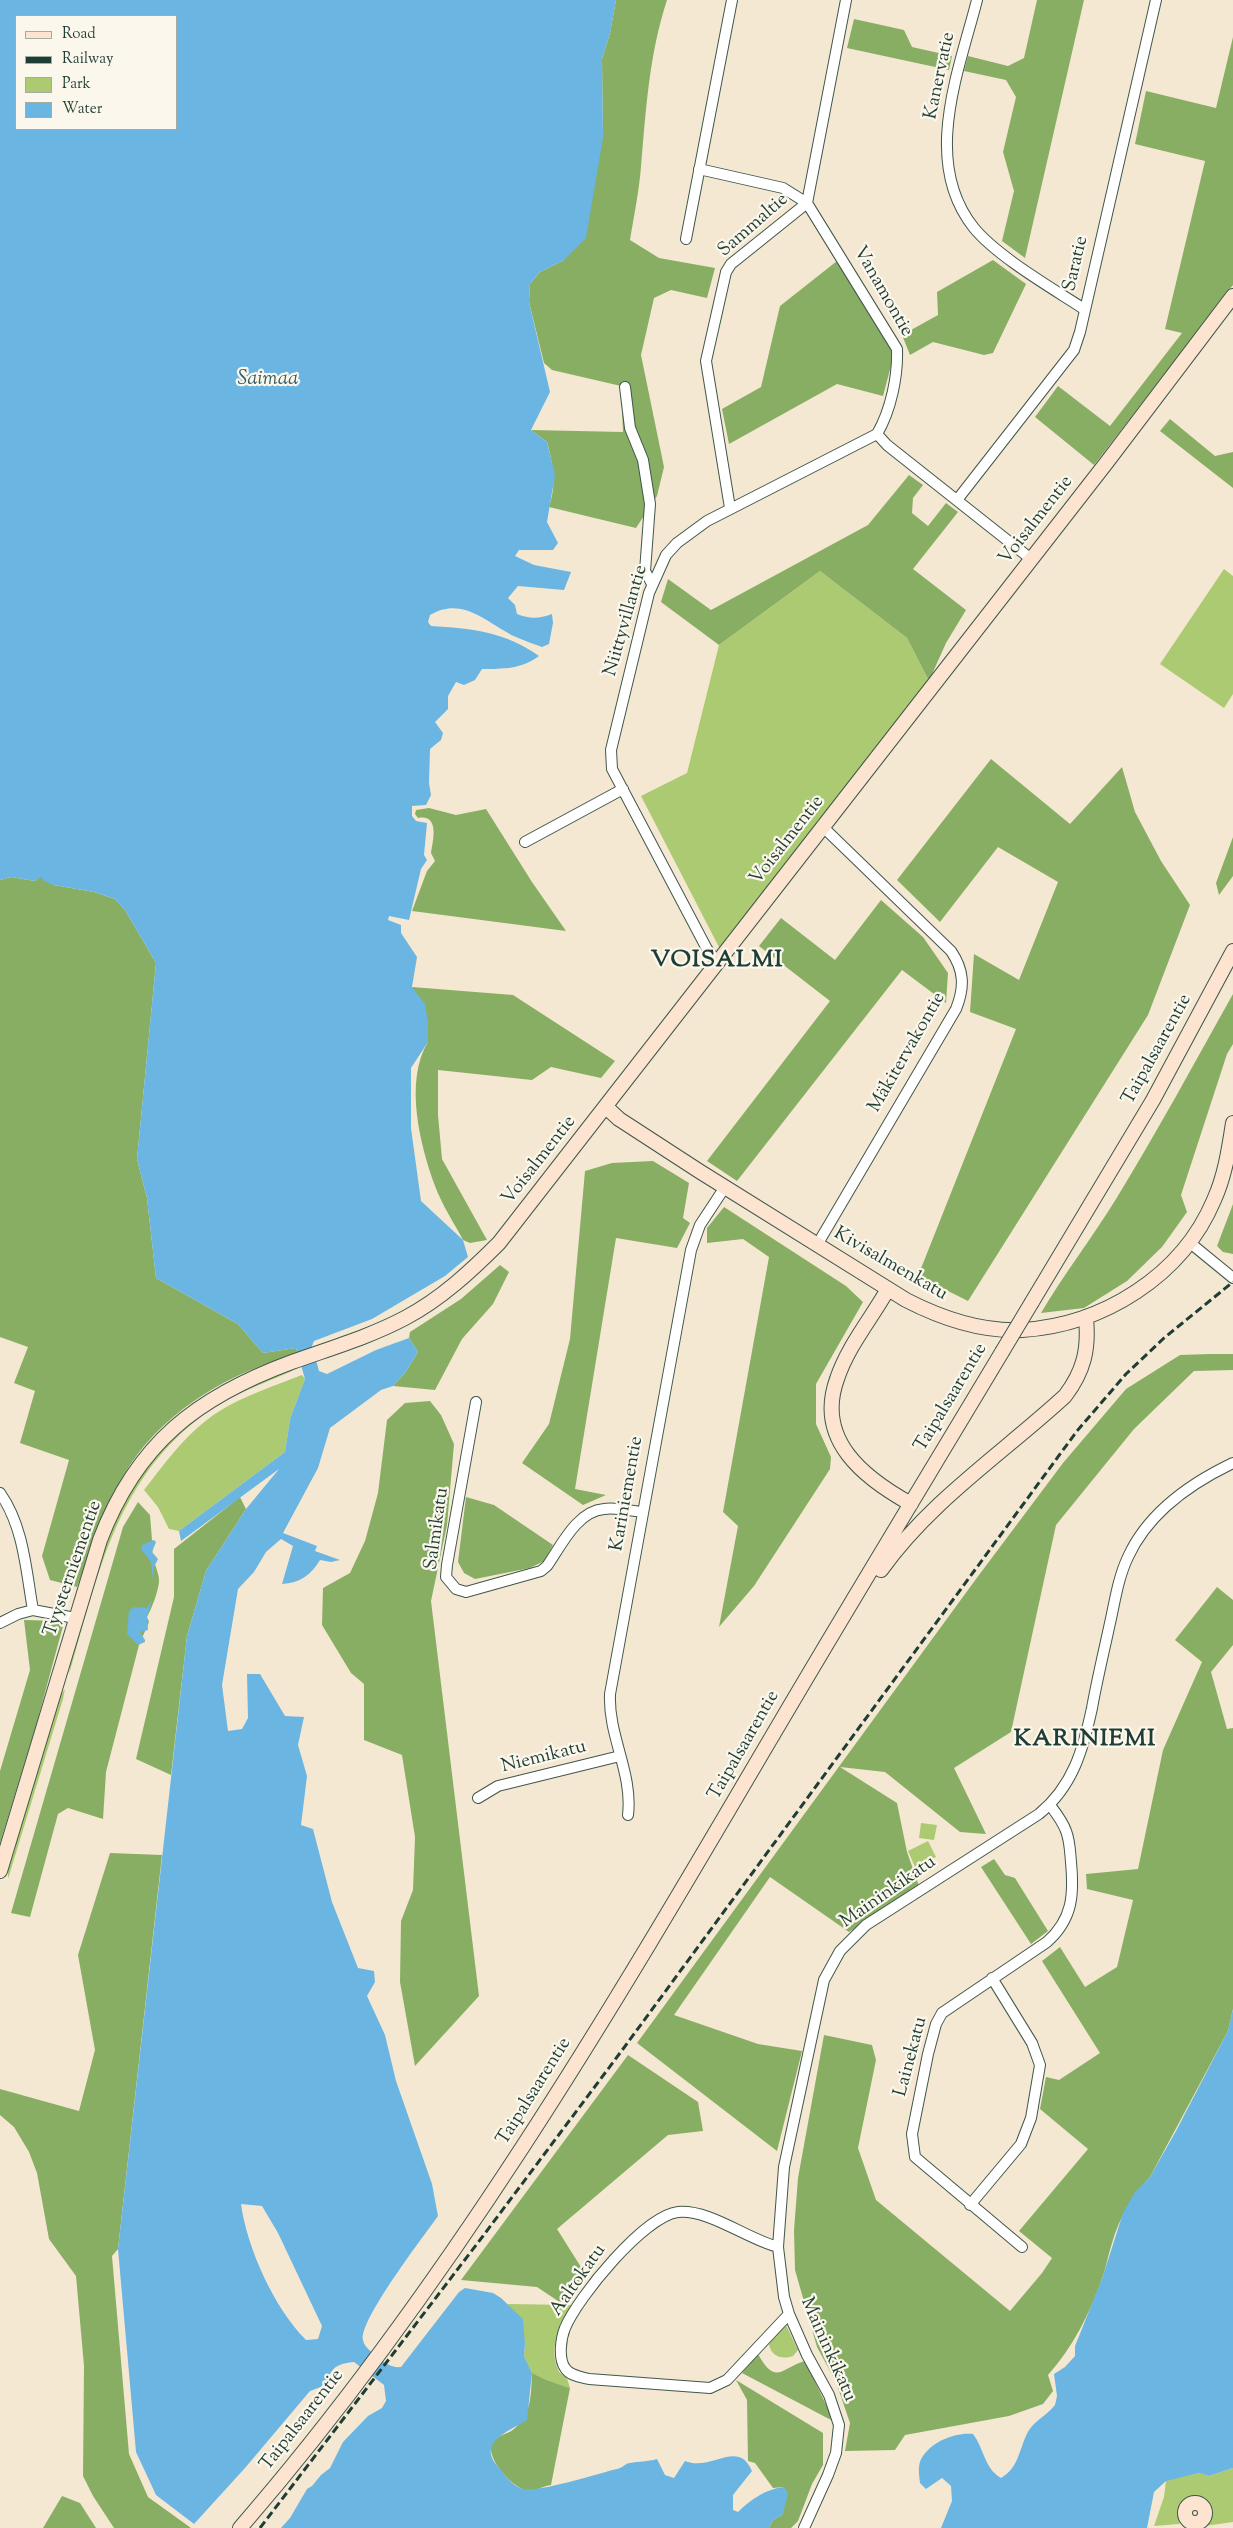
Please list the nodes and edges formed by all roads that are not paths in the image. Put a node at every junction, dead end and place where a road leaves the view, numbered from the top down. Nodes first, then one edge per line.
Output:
1 (732, 0) edge
2 (846, 0) edge
3 (976, 0) edge
4 (1156, 0) edge
5 (698, 169) junction
6 (808, 203) junction
7 (686, 239) dead end
8 (1233, 296) edge
9 (1084, 309) junction
10 (625, 387) dead end
11 (877, 434) junction
12 (957, 500) junction
13 (730, 508) junction
14 (1031, 559) junction
15 (652, 584) junction
16 (623, 789) junction
17 (823, 827) junction
18 (525, 842) dead end
19 (1233, 951) edge
20 (717, 962) junction
21 (606, 1107) junction
22 (1233, 1123) edge
23 (725, 1187) junction
24 (1189, 1242) junction
25 (817, 1245) junction
26 (1233, 1278) edge
27 (888, 1289) junction
28 (1086, 1318) junction
29 (294, 1361) joint
30 (476, 1402) dead end
31 (1232, 1467) edge
32 (0, 1493) edge
33 (910, 1504) junction
34 (643, 1512) junction
35 (33, 1610) junction
36 (76, 1618) junction
37 (0, 1623) edge
38 (816, 1663) junction
39 (620, 1756) junction
40 (478, 1798) dead end
41 (1050, 1805) junction
42 (628, 1815) dead end
43 (0, 1871) edge
44 (992, 1978) junction
45 (970, 2205) junction
46 (1022, 2247) dead end
47 (778, 2248) junction
48 (789, 2314) junction
49 (240, 2528) edge
50 (804, 2528) edge

1 - 5 street
2 - 6 street, Sammaltie
3 - 9 street, Kanervatie
4 - 9 street, Saratie
5 - 6 street
5 - 7 street
6 - 11 street, Vanamontie
6 - 13 street, Sammaltie
8 - 14 street, Voisalmentie
9 - 12 street, Saratie
10 - 15 street
11 - 12 street
11 - 13 street, Niittyvillantie
12 - 14 street
13 - 15 street, Niittyvillantie
14 - 17 street, Voisalmentie
15 - 16 street, Niittyvillantie
16 - 18 street
16 - 20 street, Niittyvillantie
17 - 20 street, Voisalmentie
17 - 25 street, Mäkitervakontie
19 - 33 street, Taipalsaarentie, bridge
20 - 21 street, Voisalmentie
21 - 23 street, Kivisalmenkatu
21 - 29 street, Voisalmentie
22 - 24 street, Kivisalmenkatu
23 - 25 street, Kivisalmenkatu
23 - 34 street, Kariniementie
24 - 26 street
24 - 28 street, Kivisalmenkatu
25 - 27 street, Kivisalmenkatu
27 - 28 street, Kivisalmenkatu
27 - 33 street
28 - 38 street
29 - 36 street, Tyysterniementie
30 - 34 street, Salmikatu
31 - 41 street, Maininkikatu
32 - 35 street
33 - 38 street, Taipalsaarentie
34 - 39 street, Kariniementie
35 - 36 street
35 - 37 street
36 - 43 street, Tyysterniementie
38 - 49 street, Taipalsaarentie
39 - 40 street, Niemikatu
39 - 42 street, Kariniementie
41 - 44 street, Lainekatu
41 - 47 street, Maininkikatu
44 - 45 street
44 - 45 street, Lainekatu
45 - 46 street, Lainekatu
47 - 48 street, Maininkikatu
47 - 48 street, Aaltokatu
48 - 50 street, Maininkikatu

